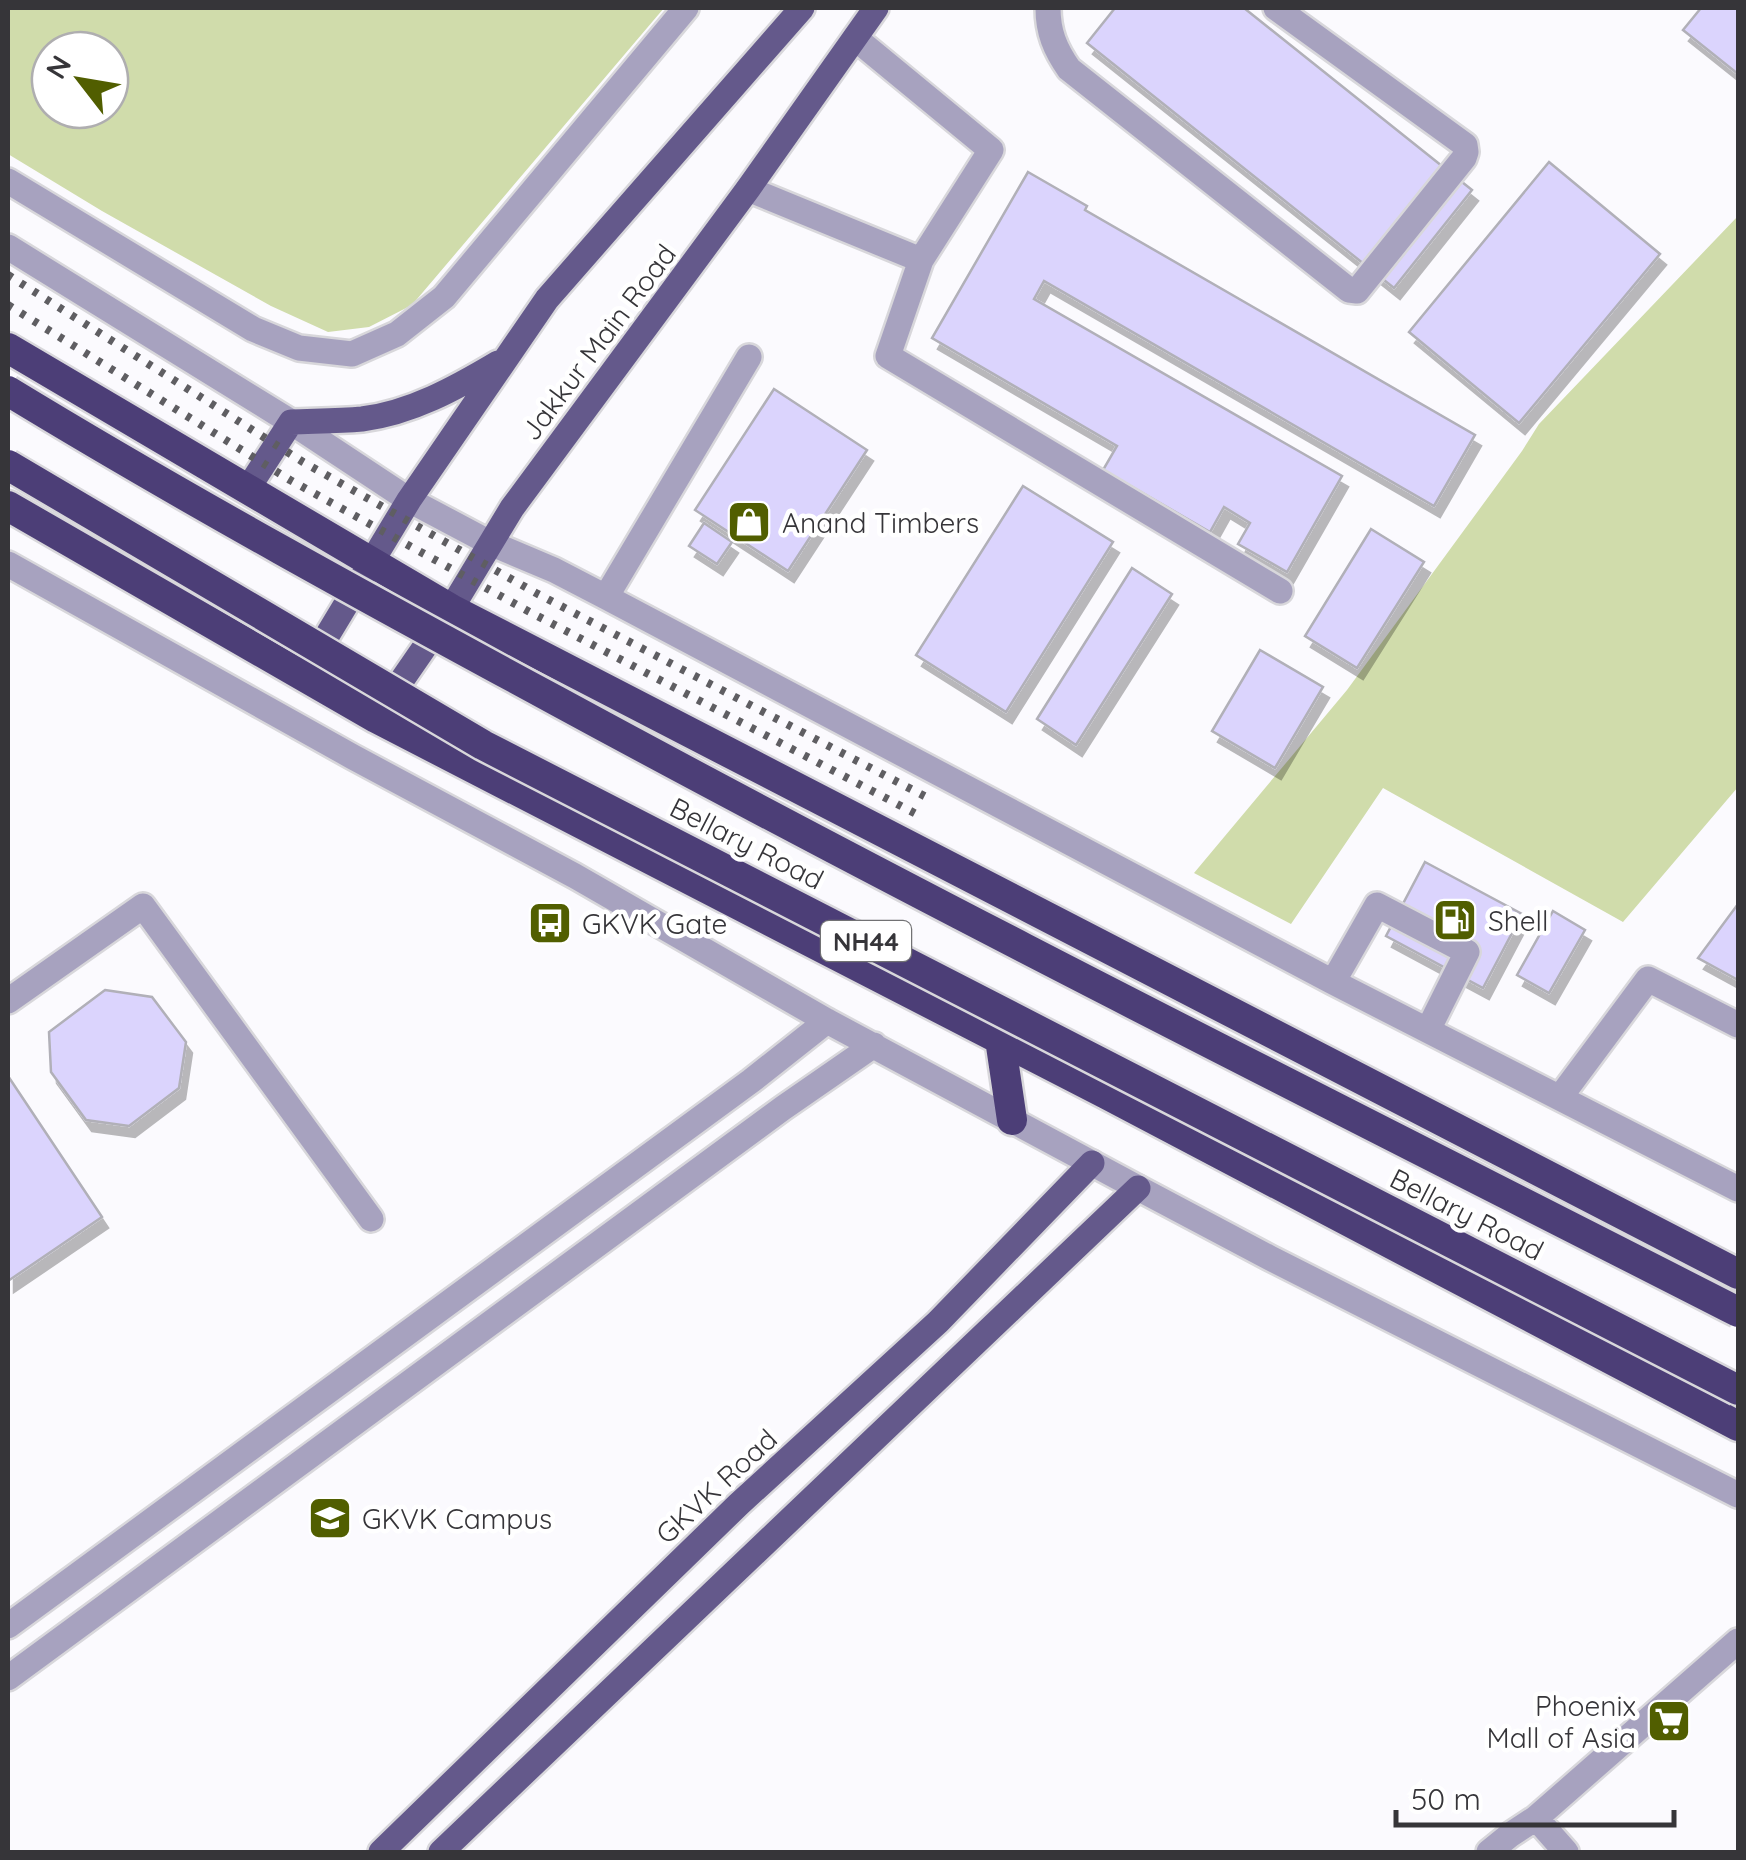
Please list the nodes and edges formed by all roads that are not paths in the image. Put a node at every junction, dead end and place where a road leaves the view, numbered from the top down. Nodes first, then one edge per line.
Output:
1 (686, 8) edge
2 (802, 8) edge
3 (876, 8) edge
4 (1048, 8) edge
5 (1276, 8) edge
6 (855, 38) junction
7 (8, 180) edge
8 (748, 189) junction
9 (8, 247) edge
10 (921, 260) junction
11 (8, 348) edge
12 (749, 357) dead end
13 (506, 358) junction
14 (8, 391) edge
15 (291, 422) junction
16 (8, 465) edge
17 (247, 490) junction
18 (410, 500) junction
19 (8, 506) edge
20 (490, 543) junction
21 (370, 562) junction
22 (8, 564) edge
23 (1280, 592) dead end
24 (606, 597) junction
25 (451, 609) junction
26 (302, 676) junction
27 (376, 718) junction
28 (1334, 982) junction
29 (8, 1000) edge
30 (827, 1020) junction
31 (1738, 1025) edge
32 (1428, 1030) junction
33 (1000, 1040) junction
34 (874, 1045) junction
35 (1562, 1096) junction
36 (1012, 1120) junction
37 (1092, 1163) junction
38 (1138, 1188) junction
39 (1738, 1188) edge
40 (371, 1219) dead end
41 (1738, 1274) edge
42 (1738, 1312) edge
43 (1738, 1390) edge
44 (1738, 1426) edge
45 (1738, 1495) edge
46 (8, 1626) edge
47 (1738, 1641) edge
48 (8, 1678) edge
49 (1536, 1818) junction
50 (1518, 1844) edge
51 (382, 1852) edge
52 (441, 1852) edge
53 (1489, 1852) edge
54 (1566, 1852) edge

1 - 7 street
2 - 13 main road
3 - 6 main road, Jakkur Main Road
4 - 5 street
6 - 8 main road, Jakkur Main Road
6 - 10 street
8 - 10 street
8 - 20 main road, Jakkur Main Road
9 - 15 street
10 - 23 street
11 - 17 highway
12 - 24 street
13 - 15 main road
13 - 18 main road
14 - 42 highway, Bellary Road / NH44, bridge
15 - 17 main road
15 - 18 street
16 - 43 highway, Bellary Road / NH44, bridge
17 - 21 highway
18 - 20 street
18 - 21 main road
19 - 26 highway, Bellary Road
20 - 24 street
20 - 25 main road, Jakkur Main Road
21 - 25 highway
21 - 26 main road
22 - 30 street
24 - 28 street
25 - 27 main road, Jakkur Main Road
25 - 41 highway
26 - 27 highway, Bellary Road
27 - 33 highway, Bellary Road
28 - 32 street
28 - 32 street
29 - 40 street
30 - 34 street
30 - 46 street
31 - 35 street
32 - 35 street
33 - 36 highway
33 - 44 highway, Bellary Road
34 - 36 street
34 - 48 street
35 - 39 street
36 - 37 street
37 - 38 street
37 - 51 main road, GKVK Road
38 - 45 street
38 - 52 main road
47 - 49 street
49 - 50 street
49 - 54 street
50 - 53 street

